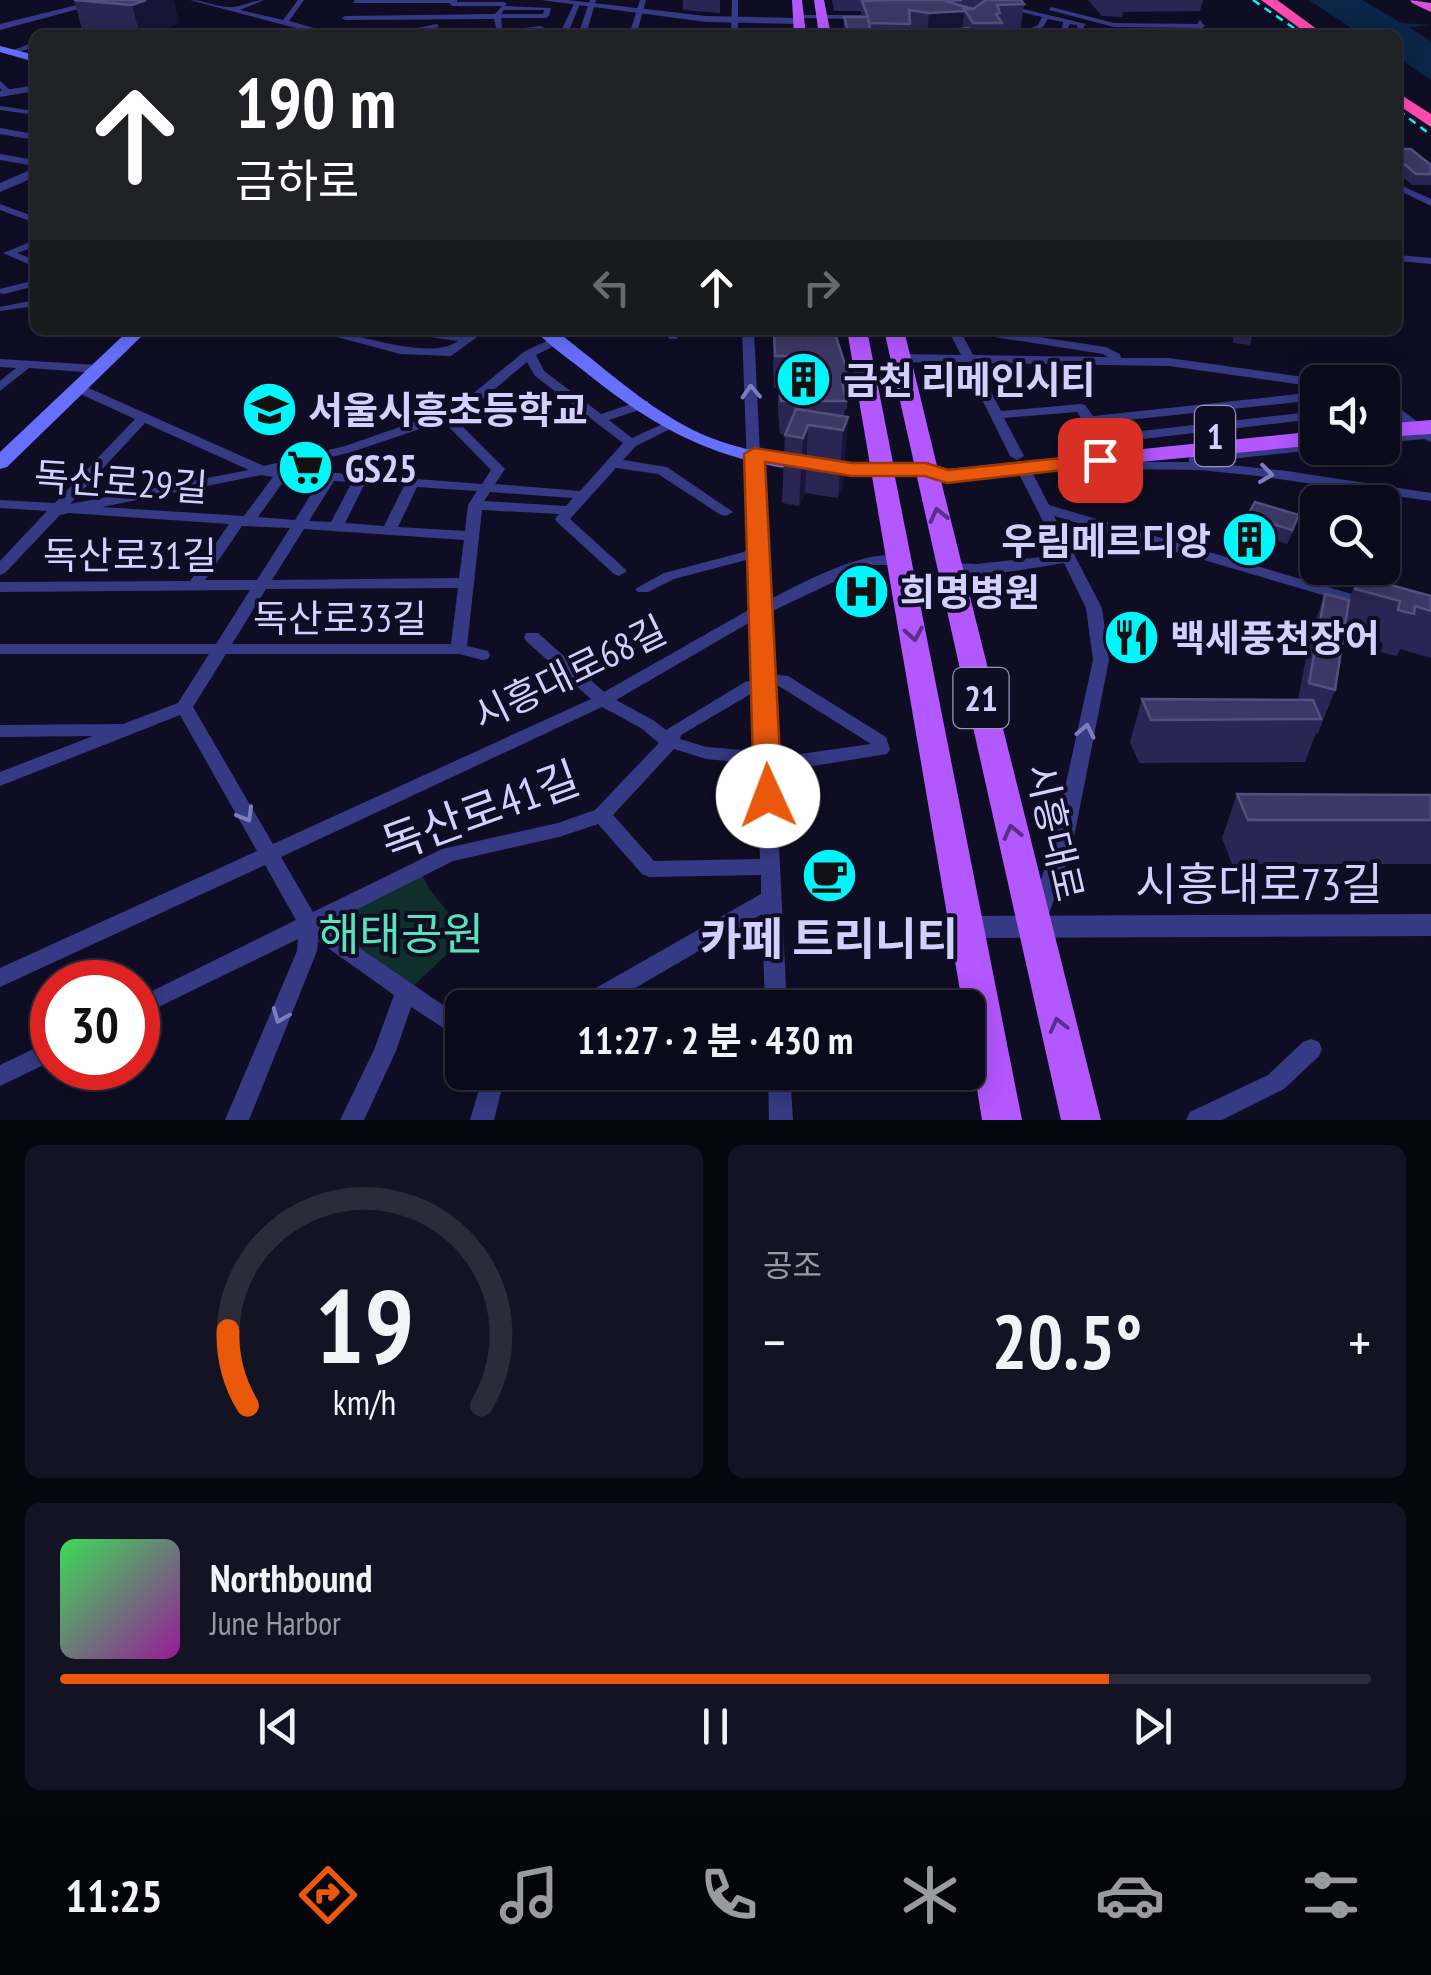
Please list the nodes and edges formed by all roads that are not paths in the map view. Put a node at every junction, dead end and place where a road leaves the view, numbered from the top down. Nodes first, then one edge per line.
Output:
1 (108, 0) edge
2 (193, 0) edge
3 (261, 0) edge
4 (301, 0) edge
5 (545, 0) edge
6 (643, 0) edge
7 (735, 0) edge
8 (797, 0) edge
9 (819, 0) edge
10 (1260, 0) edge
11 (1268, 0) edge
12 (1416, 0) edge
13 (355, 1) edge
14 (430, 1) edge
15 (454, 2) edge
16 (592, 3) edge
17 (577, 4) junction
18 (617, 4) edge
19 (1431, 8) edge
20 (234, 10) junction
21 (501, 10) edge
22 (1018, 10) junction
23 (1052, 11) junction
24 (640, 12) junction
25 (248, 14) junction
26 (443, 17) junction
27 (820, 17) junction
28 (867, 17) edge
29 (1067, 17) junction
30 (345, 18) junction
31 (394, 18) junction
32 (706, 18) junction
33 (553, 20) dead end
34 (1018, 21) dead end
35 (1200, 22) dead end
36 (284, 23) junction
37 (799, 24) edge
38 (437, 26) junction
39 (0, 27) edge
40 (541, 28) dead end
41 (663, 28) dead end
42 (734, 29) edge
43 (232, 30) edge
44 (314, 30) edge
45 (338, 30) edge
46 (415, 30) edge
47 (442, 30) edge
48 (524, 30) edge
49 (566, 30) edge
50 (584, 30) edge
51 (635, 30) edge
52 (673, 30) edge
53 (683, 30) edge
54 (823, 30) edge
55 (1031, 30) edge
56 (1063, 30) edge
57 (1080, 30) edge
58 (1302, 30) edge
59 (1311, 30) edge
60 (30, 46) edge
61 (5, 51) edge
62 (30, 58) edge
63 (30, 89) edge
64 (2, 92) edge
65 (1402, 98) edge
66 (0, 108) edge
67 (30, 113) edge
68 (1431, 118) edge
69 (0, 131) edge
70 (30, 136) edge
71 (0, 157) edge
72 (30, 162) edge
73 (30, 174) edge
74 (0, 188) edge
75 (1402, 190) edge
76 (1431, 204) edge
77 (0, 208) edge
78 (30, 208) edge
79 (16, 213) junction
80 (0, 218) edge
81 (30, 218) edge
82 (30, 245) edge
83 (1402, 258) edge
84 (30, 261) edge
85 (1431, 261) edge
86 (30, 284) edge
87 (2, 290) edge
88 (30, 304) edge
89 (2, 310) edge
90 (134, 335) edge
91 (337, 335) edge
92 (366, 335) edge
93 (434, 335) edge
94 (474, 335) edge
95 (551, 335) edge
96 (748, 335) edge
97 (895, 335) edge
98 (956, 335) edge
99 (1031, 335) edge
100 (468, 340) junction
101 (354, 341) junction
102 (853, 342) edge
103 (749, 348) junction
104 (767, 348) dead end
105 (529, 354) junction
106 (901, 358) junction
107 (967, 360) junction
108 (1118, 360) junction
109 (0, 363) edge
110 (26, 365) junction
111 (98, 369) junction
112 (1300, 380) edge
113 (0, 388) edge
114 (78, 388) junction
115 (1300, 398) edge
116 (644, 404) junction
117 (995, 414) junction
118 (445, 416) junction
119 (144, 417) junction
120 (599, 419) junction
121 (1088, 420) junction
122 (672, 425) junction
123 (1300, 428) edge
124 (1300, 428) edge
125 (631, 443) junction
126 (1300, 448) edge
127 (1101, 450) junction
128 (1075, 451) junction
129 (754, 454) junction
130 (1020, 462) junction
131 (0, 463) edge
132 (612, 463) junction
133 (1135, 465) junction
134 (883, 470) junction
135 (926, 470) junction
136 (264, 472) junction
137 (282, 473) junction
138 (330, 476) junction
139 (362, 478) junction
140 (414, 482) junction
141 (485, 486) junction
142 (583, 494) junction
143 (1431, 497) edge
144 (0, 504) edge
145 (475, 506) junction
146 (1043, 508) junction
147 (56, 510) junction
148 (569, 510) junction
149 (726, 512) dead end
150 (242, 522) junction
151 (298, 526) junction
152 (335, 528) junction
153 (389, 531) junction
154 (471, 536) junction
155 (758, 548) junction
156 (1070, 558) junction
157 (900, 560) junction
158 (950, 568) junction
159 (0, 570) edge
160 (618, 571) dead end
161 (465, 583) junction
162 (261, 585) junction
163 (194, 586) junction
164 (0, 587) edge
165 (643, 588) dead end
166 (1376, 606) edge
167 (760, 610) junction
168 (532, 637) dead end
169 (0, 649) edge
170 (220, 649) junction
171 (459, 649) junction
172 (482, 656) dead end
173 (763, 683) junction
174 (603, 700) junction
175 (184, 707) junction
176 (127, 729) junction
177 (0, 731) edge
178 (670, 742) junction
179 (766, 760) junction
180 (0, 779) edge
181 (602, 815) junction
182 (269, 855) junction
183 (770, 868) junction
184 (772, 898) junction
185 (308, 924) junction
186 (1431, 925) edge
187 (1034, 926) junction
188 (968, 927) junction
189 (0, 978) edge
190 (612, 990) edge
191 (775, 990) edge
192 (405, 994) junction
193 (160, 997) edge
194 (445, 1019) edge
195 (1311, 1049) dead end
196 (30, 1061) edge
197 (0, 1076) edge
198 (490, 1090) edge
199 (780, 1090) edge
200 (237, 1120) edge
201 (352, 1120) edge
202 (482, 1120) edge
203 (781, 1120) edge
204 (1002, 1120) edge
205 (1081, 1120) edge
206 (1198, 1120) edge

1 - 39 street
2 - 20 street
3 - 20 street
4 - 36 street
5 - 17 street
6 - 24 street
7 - 42 street
8 - 37 main road
9 - 27 main road
10 - 58 highway
11 - 59 highway
12 - 19 highway
13 - 14 street
13 - 30 street
14 - 15 street
14 - 31 street
15 - 21 street
15 - 26 street
16 - 17 street
16 - 18 street
16 - 50 street
17 - 49 street
18 - 24 street
20 - 25 street
21 - 21 street
21 - 26 street
21 - 33 street
22 - 23 street
22 - 23 street
22 - 34 street
23 - 29 street
23 - 29 street
23 - 55 street
24 - 32 street
24 - 51 street
25 - 36 street
25 - 43 street
26 - 31 street
26 - 38 street
27 - 28 street
27 - 37 street
27 - 54 main road
29 - 35 street
29 - 56 street
29 - 57 street
30 - 31 street
30 - 45 street
32 - 42 street
32 - 53 street
36 - 44 street
37 - 42 street
38 - 46 street
38 - 47 street
40 - 48 street
41 - 52 street
60 - 61 street
61 - 62 main road
63 - 64 street
65 - 68 highway
66 - 67 street
69 - 70 street
71 - 72 street
73 - 74 street
75 - 76 street
77 - 79 street
78 - 79 street
79 - 80 street
79 - 81 street
82 - 84 street
83 - 85 street
86 - 87 street
87 - 89 street
88 - 89 street
90 - 111 main road
91 - 101 street
92 - 101 street
93 - 100 street
94 - 100 street
95 - 105 street
95 - 116 main road
96 - 103 street
97 - 106 main road, 시흥대로
98 - 107 street
99 - 108 street
100 - 101 street
102 - 134 main road
103 - 104 street
129 -> 103 street
105 - 118 street
105 - 120 street
106 - 107 street
106 - 135 main road, 시흥대로
107 - 108 street
107 - 117 street
108 - 112 street
109 - 110 street
110 - 111 street
110 - 113 street
111 - 114 main road
114 - 119 street
114 - 131 main road
115 - 121 street
116 - 120 street
116 - 122 main road
117 - 121 street
117 - 130 street
118 - 136 street
118 - 141 street
119 - 136 street
119 - 147 street
120 - 125 street
121 - 127 street
122 - 125 street
122 - 129 main road
123 - 127 main road, 1
124 - 128 main road, 1
125 - 132 street
126 - 133 street
127 - 128 street
127 - 130 main road, 1
127 - 133 street
128 - 130 main road, 1
129 - 134 main road
129 - 155 street
130 - 135 main road, 1
130 - 146 street
132 - 142 street
132 - 149 street
133 -> 143 street
134 - 135 main road, 1
134 - 157 main road, 21
158 -> 135 main road, 시흥대로 / 21
136 - 137 street
136 - 147 street
137 - 138 street
137 - 150 street, 독산로29길
138 - 139 street
138 - 151 street
139 - 140 street
139 - 152 street
140 - 141 street
140 - 153 street
141 - 142 street
141 - 145 street
142 - 148 street
144 - 147 street, 독산로29길
145 - 148 street
145 - 154 street
146 - 156 street
146 - 166 street
147 - 150 street, 독산로29길
147 - 159 street
148 - 160 street
150 - 151 street, 독산로29길
150 - 163 street, 독산로29길
151 - 152 street, 독산로29길
151 - 162 street
152 - 153 street, 독산로29길
153 - 154 street, 독산로29길
154 - 161 street
155 - 165 street
155 - 167 street
156 - 158 street
187 -> 156 street
157 - 167 street, 시흥대로68길
157 -> 188 main road, 21
187 -> 158 main road, 시흥대로 / 21
161 - 162 street, 독산로31길
161 - 171 street
162 - 163 street, 독산로31길
162 - 170 street, 독산로31길
163 - 164 street, 독산로31길
167 - 173 street
167 - 174 street, 시흥대로68길
168 - 174 street
169 - 170 street, 독산로33길
170 - 171 street, 독산로33길
170 - 175 street, 독산로33길
171 - 172 street, 독산로33길
173 - 178 street, 독산로41길
173 - 179 street
173 - 179 street
174 - 178 street
174 - 182 street, 시흥대로68길
175 - 176 street
175 -> 182 street
176 - 177 street
176 - 180 street
178 - 179 street
178 - 181 street, 독산로41길
179 - 183 street
181 - 183 street
181 - 185 street, 독산로41길
182 - 185 street
182 - 189 street, 시흥대로68길
183 - 184 street
184 - 190 street
184 - 191 street
185 - 192 street
185 - 193 street, 독산로41길
185 -> 200 street
186 - 187 street, 시흥대로73길
187 - 188 street, 시흥대로73길
205 -> 187 main road, 시흥대로 / 21
188 - 204 main road, 21
192 - 194 street
192 - 201 street
195 - 206 street
196 - 197 street
198 - 202 street
199 - 203 street

